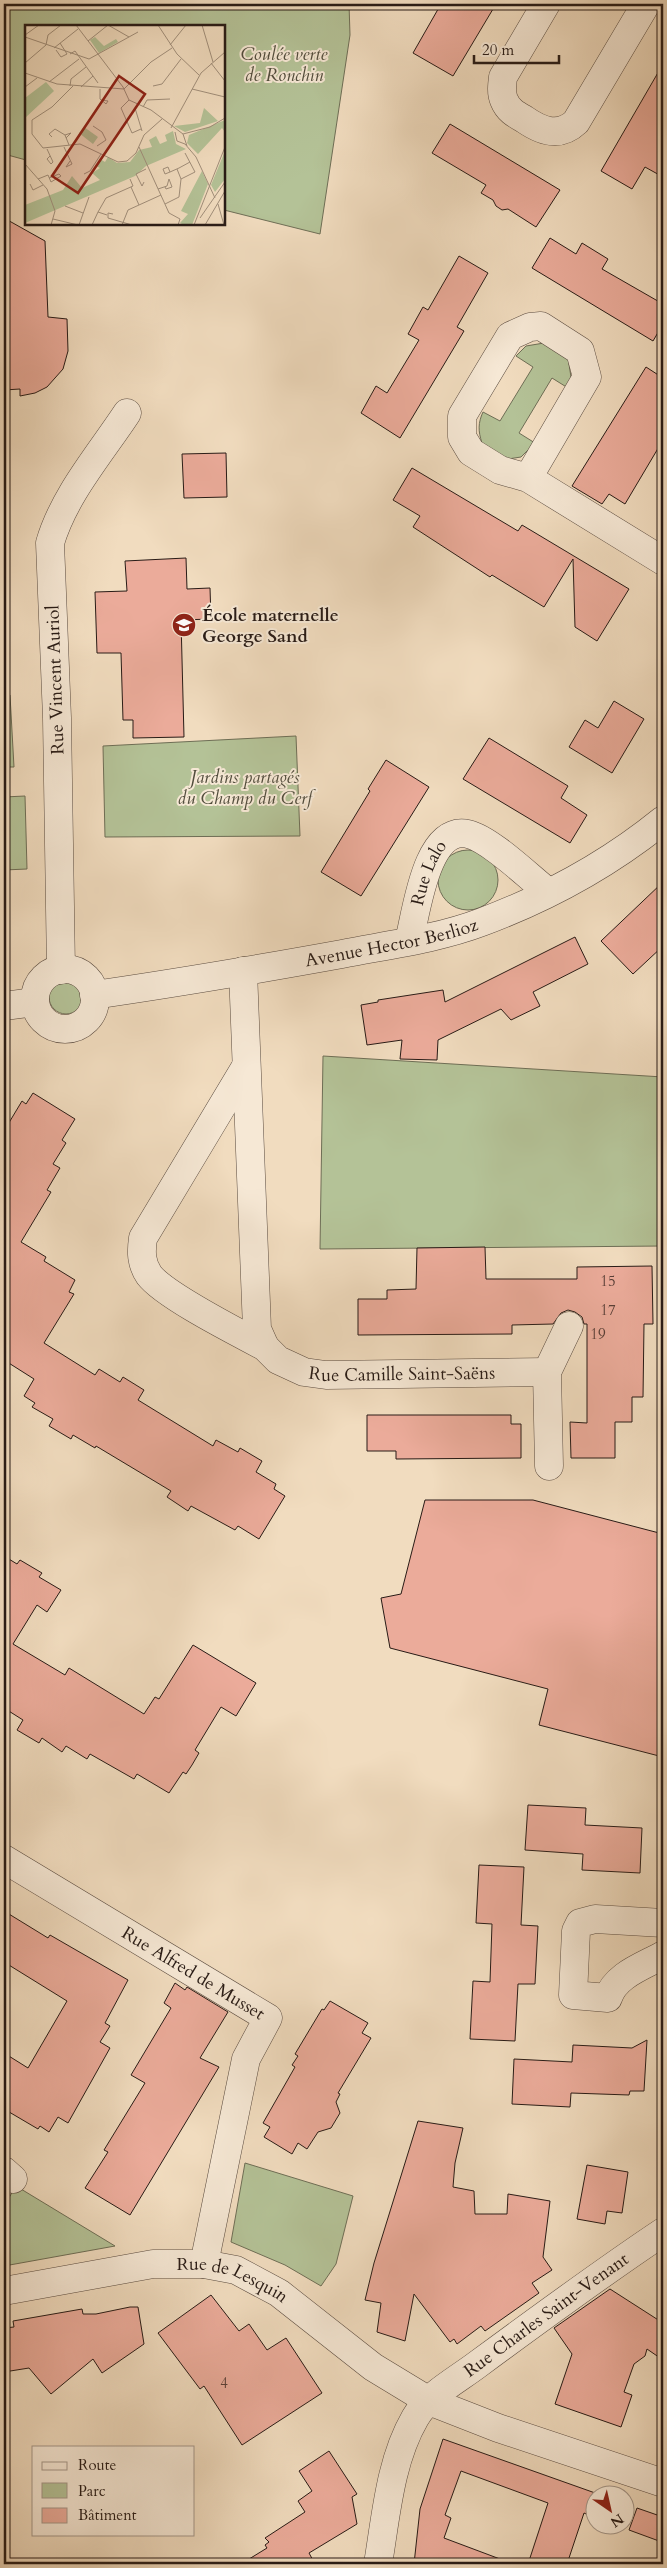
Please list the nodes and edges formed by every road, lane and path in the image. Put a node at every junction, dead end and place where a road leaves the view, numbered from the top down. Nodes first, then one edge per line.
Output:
1 (546, 4) edge
2 (646, 4) edge
3 (127, 413) dead end
4 (528, 478) junction
5 (663, 561) edge
6 (663, 820) edge
7 (548, 892) junction
8 (410, 941) junction
9 (61, 970) junction
10 (243, 971) junction
11 (94, 994) junction
12 (35, 1002) junction
13 (4, 1006) edge
14 (245, 1068) junction
15 (569, 1326) dead end
16 (265, 1347) junction
17 (547, 1372) junction
18 (549, 1466) dead end
19 (4, 1859) edge
20 (663, 1923) edge
21 (663, 1955) edge
22 (663, 2232) edge
23 (204, 2264) junction
24 (4, 2291) edge
25 (429, 2401) junction
26 (663, 2484) edge
27 (378, 2564) edge

1 - 2 street
3 - 9 street, Rue Vincent Auriol
4 - 4 street
4 - 5 street
6 - 7 street, Avenue Hector Berlioz
7 - 8 street, Avenue Hector Berlioz
7 - 8 street, Rue Lalo
8 - 10 street, Avenue Hector Berlioz
9 - 11 street
9 - 12 street
10 - 11 street, Avenue Hector Berlioz
10 - 14 street
11 - 12 street
12 - 13 street
14 - 16 street
14 - 16 street, Rue Camille Saint-Saëns
15 - 17 street
16 - 17 street, Rue Camille Saint-Saëns
17 - 18 street
19 - 23 street, Rue Alfred de Musset
20 - 21 street
22 - 25 street, Rue Charles Saint-Venant
23 - 24 street, Rue de Lesquin
23 - 25 street, Rue de Lesquin
25 - 26 street, Rue de Lesquin
25 - 27 street, Rue Charles Saint-Venant

